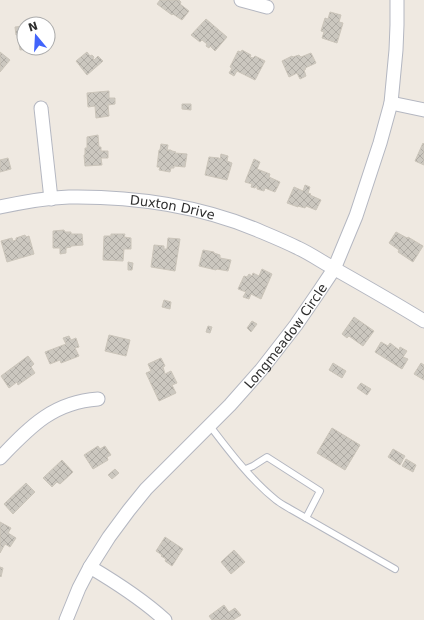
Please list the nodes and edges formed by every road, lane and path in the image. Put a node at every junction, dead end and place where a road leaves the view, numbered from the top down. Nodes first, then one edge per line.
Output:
1 (242, 0) edge
2 (397, 0) edge
3 (268, 7) dead end
4 (391, 103) junction
5 (41, 108) dead end
6 (424, 110) edge
7 (51, 199) junction
8 (0, 207) edge
9 (334, 269) junction
10 (424, 321) edge
11 (98, 398) dead end
12 (210, 426) junction
13 (0, 458) edge
14 (246, 469) junction
15 (306, 518) junction
16 (90, 567) junction
17 (395, 569) dead end
18 (66, 620) edge
19 (165, 620) edge

1 - 3 street
2 - 4 street, Longmeadow Circle
4 - 6 street
4 - 9 street, Longmeadow Circle
5 - 7 street
7 - 8 street, Duxton Drive
7 - 9 street, Duxton Drive
9 - 10 street, Duxton Drive
9 - 12 street, Longmeadow Circle
11 - 13 street
12 - 14 lane
12 - 16 street, Longmeadow Circle
14 - 15 lane
14 - 15 lane
15 - 17 lane
16 - 18 street, Longmeadow Circle
16 - 19 street

